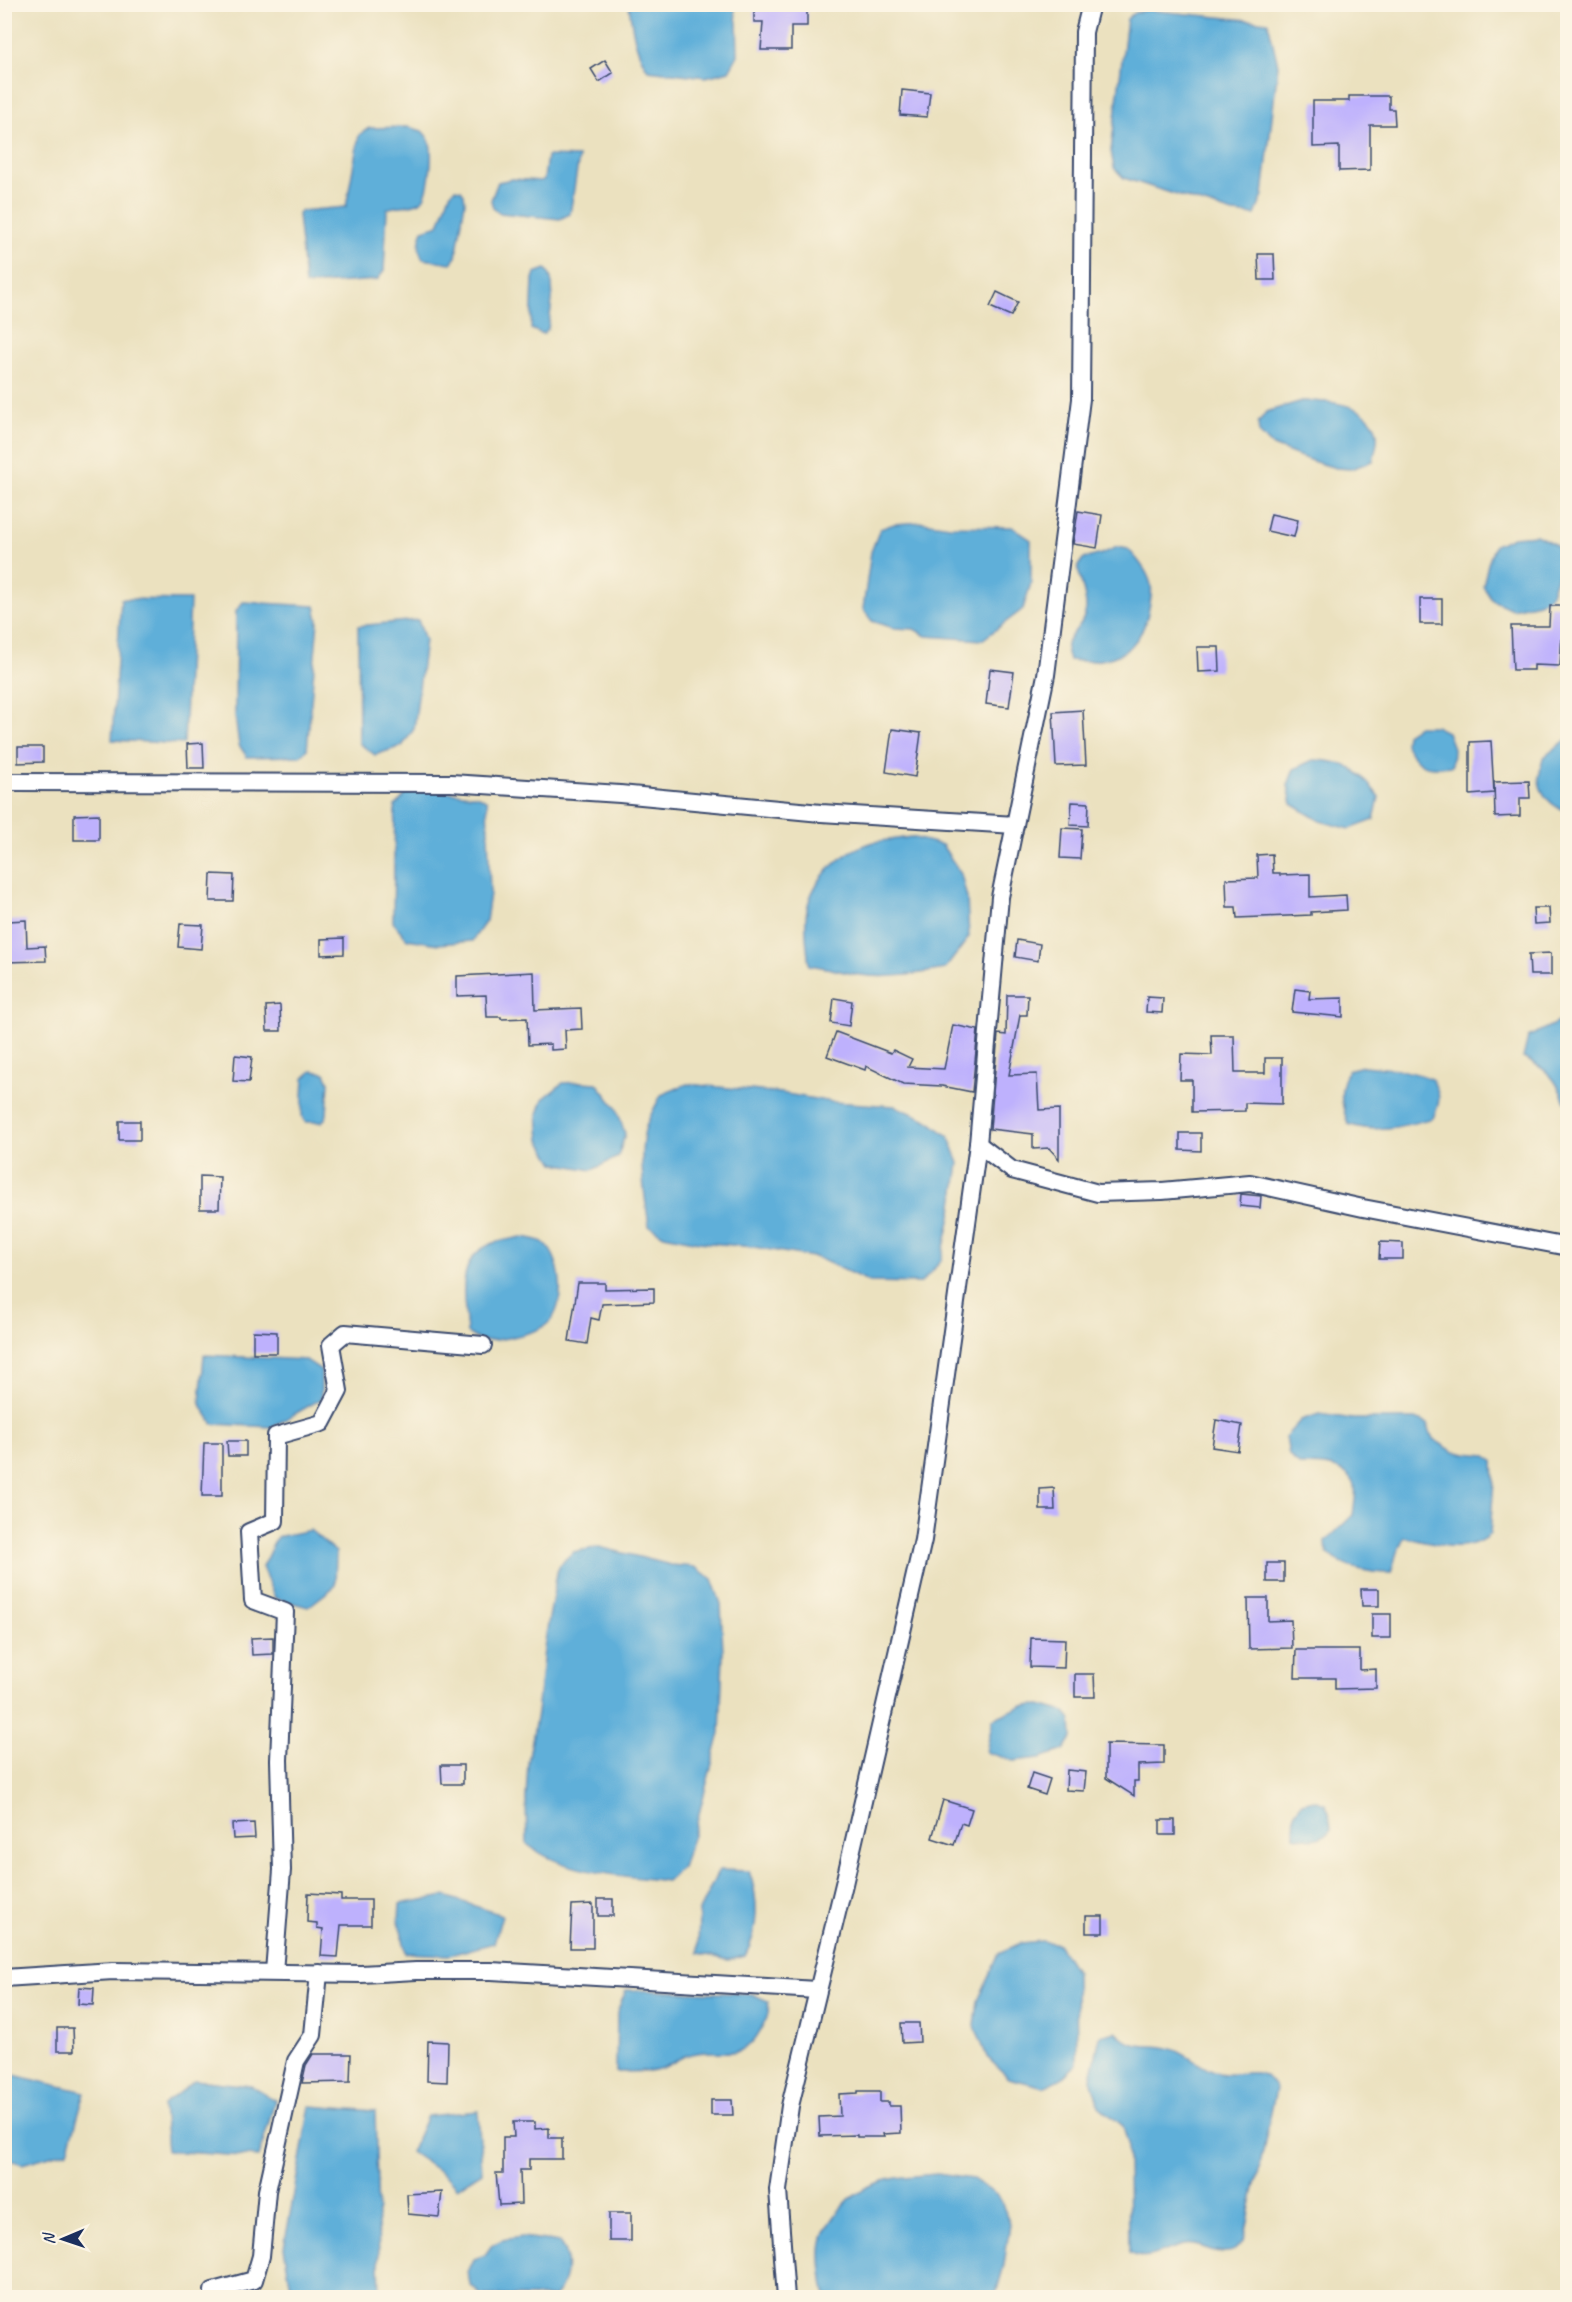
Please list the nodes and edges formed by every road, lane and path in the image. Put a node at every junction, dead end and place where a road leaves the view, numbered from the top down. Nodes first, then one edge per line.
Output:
1 (1091, 4) edge
2 (4, 782) edge
3 (1015, 825) junction
4 (978, 1144) junction
5 (1568, 1247) edge
6 (483, 1346) dead end
7 (274, 1972) junction
8 (319, 1972) junction
9 (4, 1978) edge
10 (817, 1990) junction
11 (213, 2298) edge
12 (786, 2298) edge

1 - 3 street
2 - 3 street
3 - 4 street
4 - 5 street
4 - 10 street
6 - 7 street
7 - 8 street
7 - 9 street
8 - 10 street
8 - 11 street
10 - 12 street

